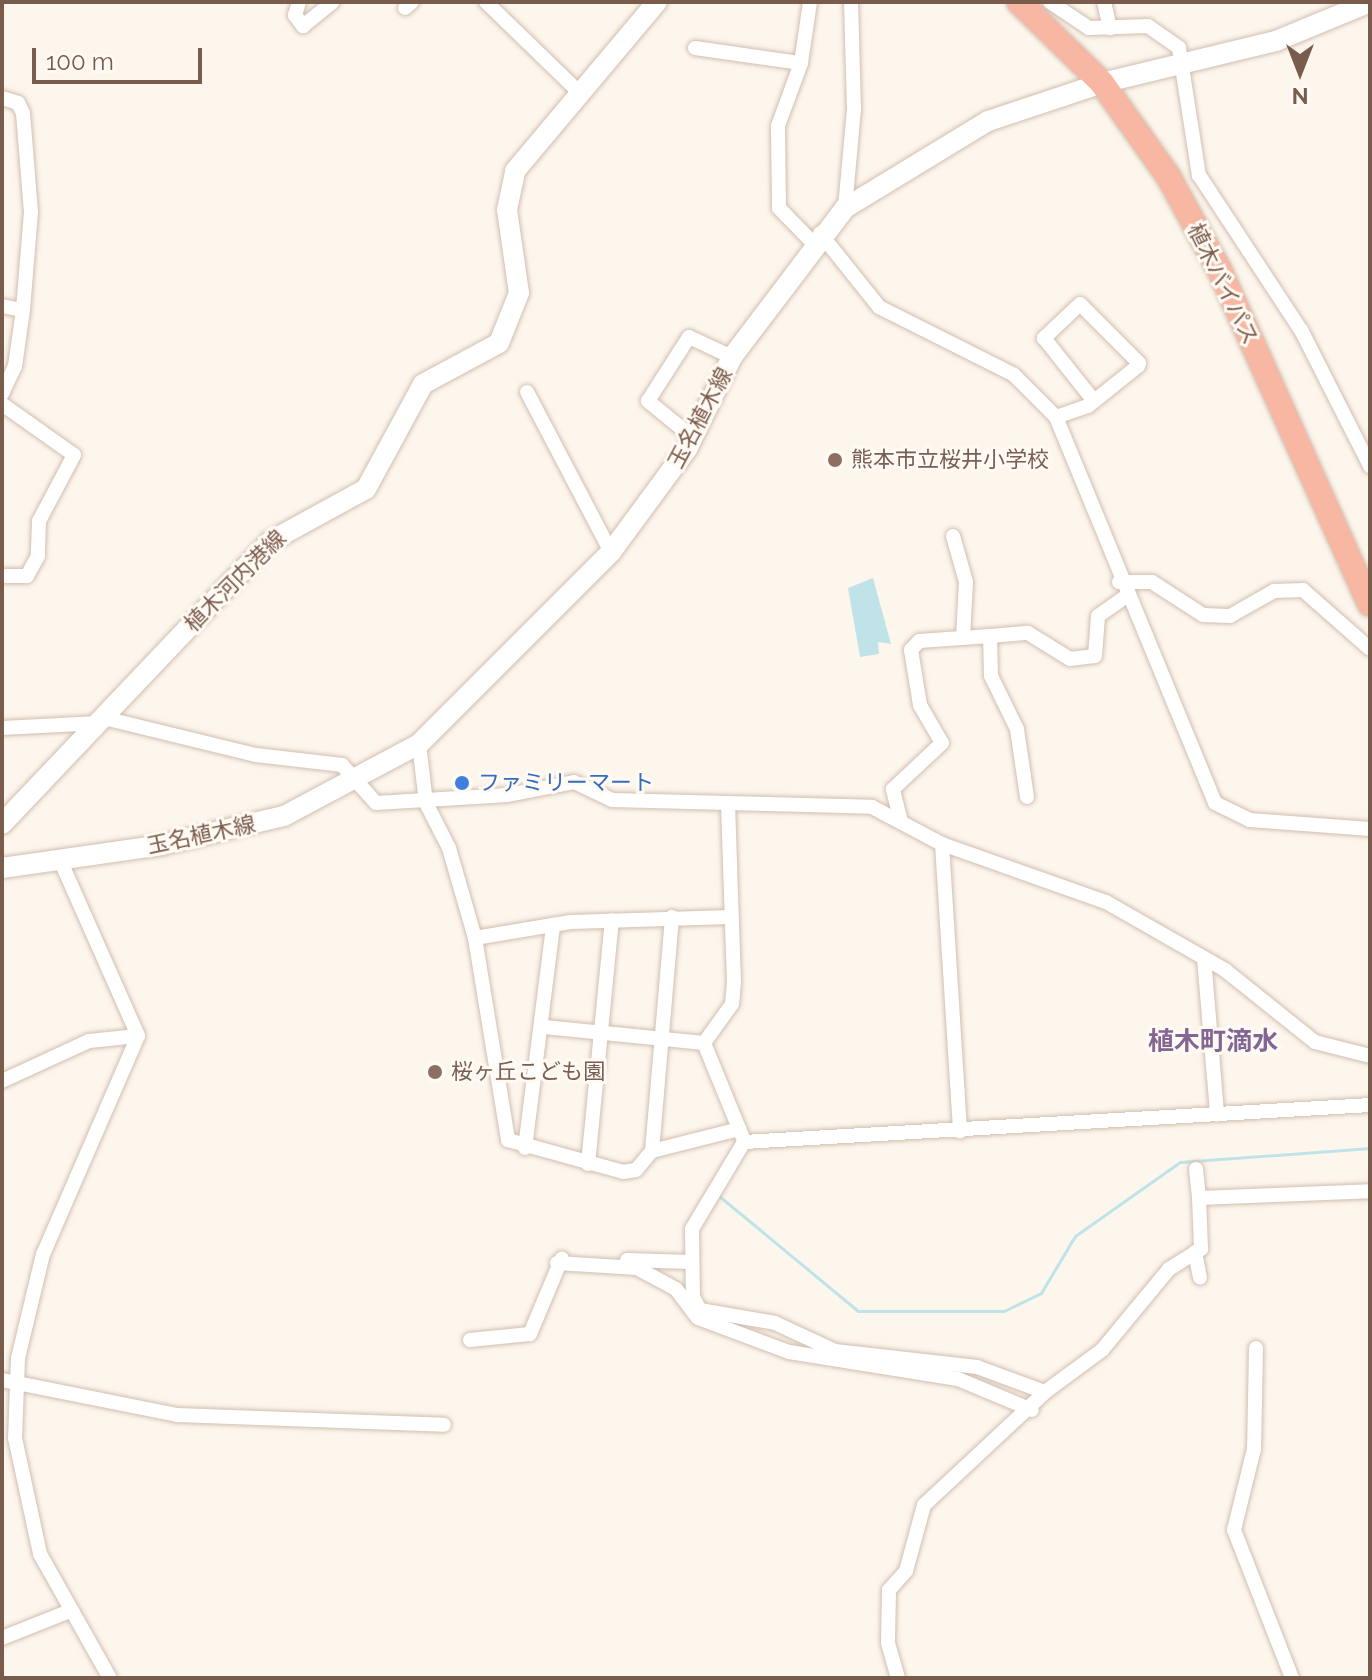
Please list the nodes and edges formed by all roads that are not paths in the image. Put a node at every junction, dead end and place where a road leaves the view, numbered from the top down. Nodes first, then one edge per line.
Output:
1 (299, 2) edge
2 (333, 2) edge
3 (486, 2) edge
4 (657, 2) edge
5 (810, 2) edge
6 (851, 2) edge
7 (1019, 2) edge
8 (1050, 2) edge
9 (1104, 2) edge
10 (1370, 2) edge
11 (1110, 28) junction
12 (695, 48) dead end
13 (801, 63) junction
14 (1185, 68) junction
15 (1102, 83) junction
16 (580, 93) junction
17 (2, 98) edge
18 (845, 208) junction
19 (816, 238) junction
20 (2, 306) edge
21 (23, 310) junction
22 (732, 357) junction
23 (527, 392) dead end
24 (2, 394) edge
25 (1094, 401) junction
26 (2, 404) edge
27 (1056, 417) junction
28 (681, 428) dead end
29 (1370, 466) edge
30 (953, 536) dead end
31 (611, 552) junction
32 (2, 576) edge
33 (1119, 582) junction
34 (1125, 597) junction
35 (1370, 604) edge
36 (990, 636) junction
37 (963, 638) junction
38 (1370, 649) edge
39 (101, 721) junction
40 (2, 728) edge
41 (419, 744) junction
42 (360, 779) junction
43 (1027, 797) dead end
44 (426, 803) junction
45 (728, 803) junction
46 (2, 824) edge
47 (903, 825) junction
48 (1370, 829) edge
49 (942, 844) junction
50 (61, 862) junction
51 (2, 868) edge
52 (672, 917) junction
53 (730, 917) junction
54 (612, 920) junction
55 (553, 925) junction
56 (475, 938) junction
57 (1204, 958) junction
58 (544, 1027) junction
59 (603, 1032) junction
60 (138, 1036) junction
61 (665, 1037) junction
62 (704, 1043) junction
63 (1370, 1056) edge
64 (2, 1081) edge
65 (1370, 1105) edge
66 (1217, 1114) junction
67 (960, 1131) junction
68 (742, 1136) junction
69 (525, 1148) junction
70 (652, 1151) junction
71 (588, 1164) junction
72 (1196, 1169) dead end
73 (1370, 1191) edge
74 (1199, 1198) junction
75 (1195, 1252) junction
76 (691, 1262) junction
77 (557, 1263) junction
78 (1200, 1278) dead end
79 (470, 1340) dead end
80 (1256, 1348) dead end
81 (9, 1381) edge
82 (1045, 1392) junction
83 (1032, 1410) junction
84 (444, 1425) dead end
85 (72, 1610) junction
86 (2, 1638) edge
87 (110, 1678) edge
88 (898, 1678) edge
89 (1292, 1678) edge

1 - 2 street
3 - 16 street
4 - 16 main road, 植木河内港線
5 - 13 street
6 - 18 street
7 - 15 highway, 植木バイパス
8 - 11 street
9 - 11 street
10 - 14 main road, 玉名植木線
11 - 14 street
12 - 13 street
13 - 19 street
14 - 15 main road, 玉名植木線
14 - 29 street
15 - 18 main road, 玉名植木線
15 - 35 highway, 植木バイパス
16 - 39 main road, 植木河内港線
17 - 21 street
18 - 19 main road, 玉名植木線
19 - 22 main road, 玉名植木線
19 - 27 street
20 - 21 street
21 - 24 street
22 - 28 street
22 - 31 main road, 玉名植木線
23 - 31 street
25 - 25 street
25 - 27 street
26 - 32 street
27 - 33 street
30 - 37 street
31 - 41 main road, 玉名植木線
33 - 34 street
33 - 38 street
34 - 36 street
34 - 48 street
36 - 37 street
36 - 43 street
37 - 47 street
39 - 40 street
39 - 42 street
39 - 46 main road, 植木河内港線
41 - 42 main road, 玉名植木線
41 - 44 street
42 - 44 street
42 - 50 main road, 玉名植木線
44 - 45 street
44 - 56 street
45 - 47 street
45 - 53 street
47 - 49 street
49 - 57 street
49 - 67 street
50 - 51 main road, 玉名植木線
50 - 60 street
52 - 53 street
52 - 54 street
52 - 61 street
53 - 62 street
54 - 55 street
54 - 59 street
55 - 56 street
55 - 58 street
56 - 69 street
57 - 63 street
57 - 66 street
58 - 59 street
58 - 69 street
59 - 61 street
59 - 71 street
60 - 64 street
60 - 81 street
61 - 62 street
61 - 70 street
62 - 68 street
65 - 66 street
66 - 67 street
67 - 68 street
68 - 70 street
68 - 76 street
69 - 71 street
70 - 71 street
72 - 74 street
73 - 74 street
74 - 75 street
75 - 78 street
75 - 82 street
76 - 77 street
76 - 82 street
77 - 79 street
77 - 83 street
80 - 89 street
81 - 84 street
81 - 85 street
82 - 83 street
83 - 88 street
85 - 86 street
85 - 87 street

